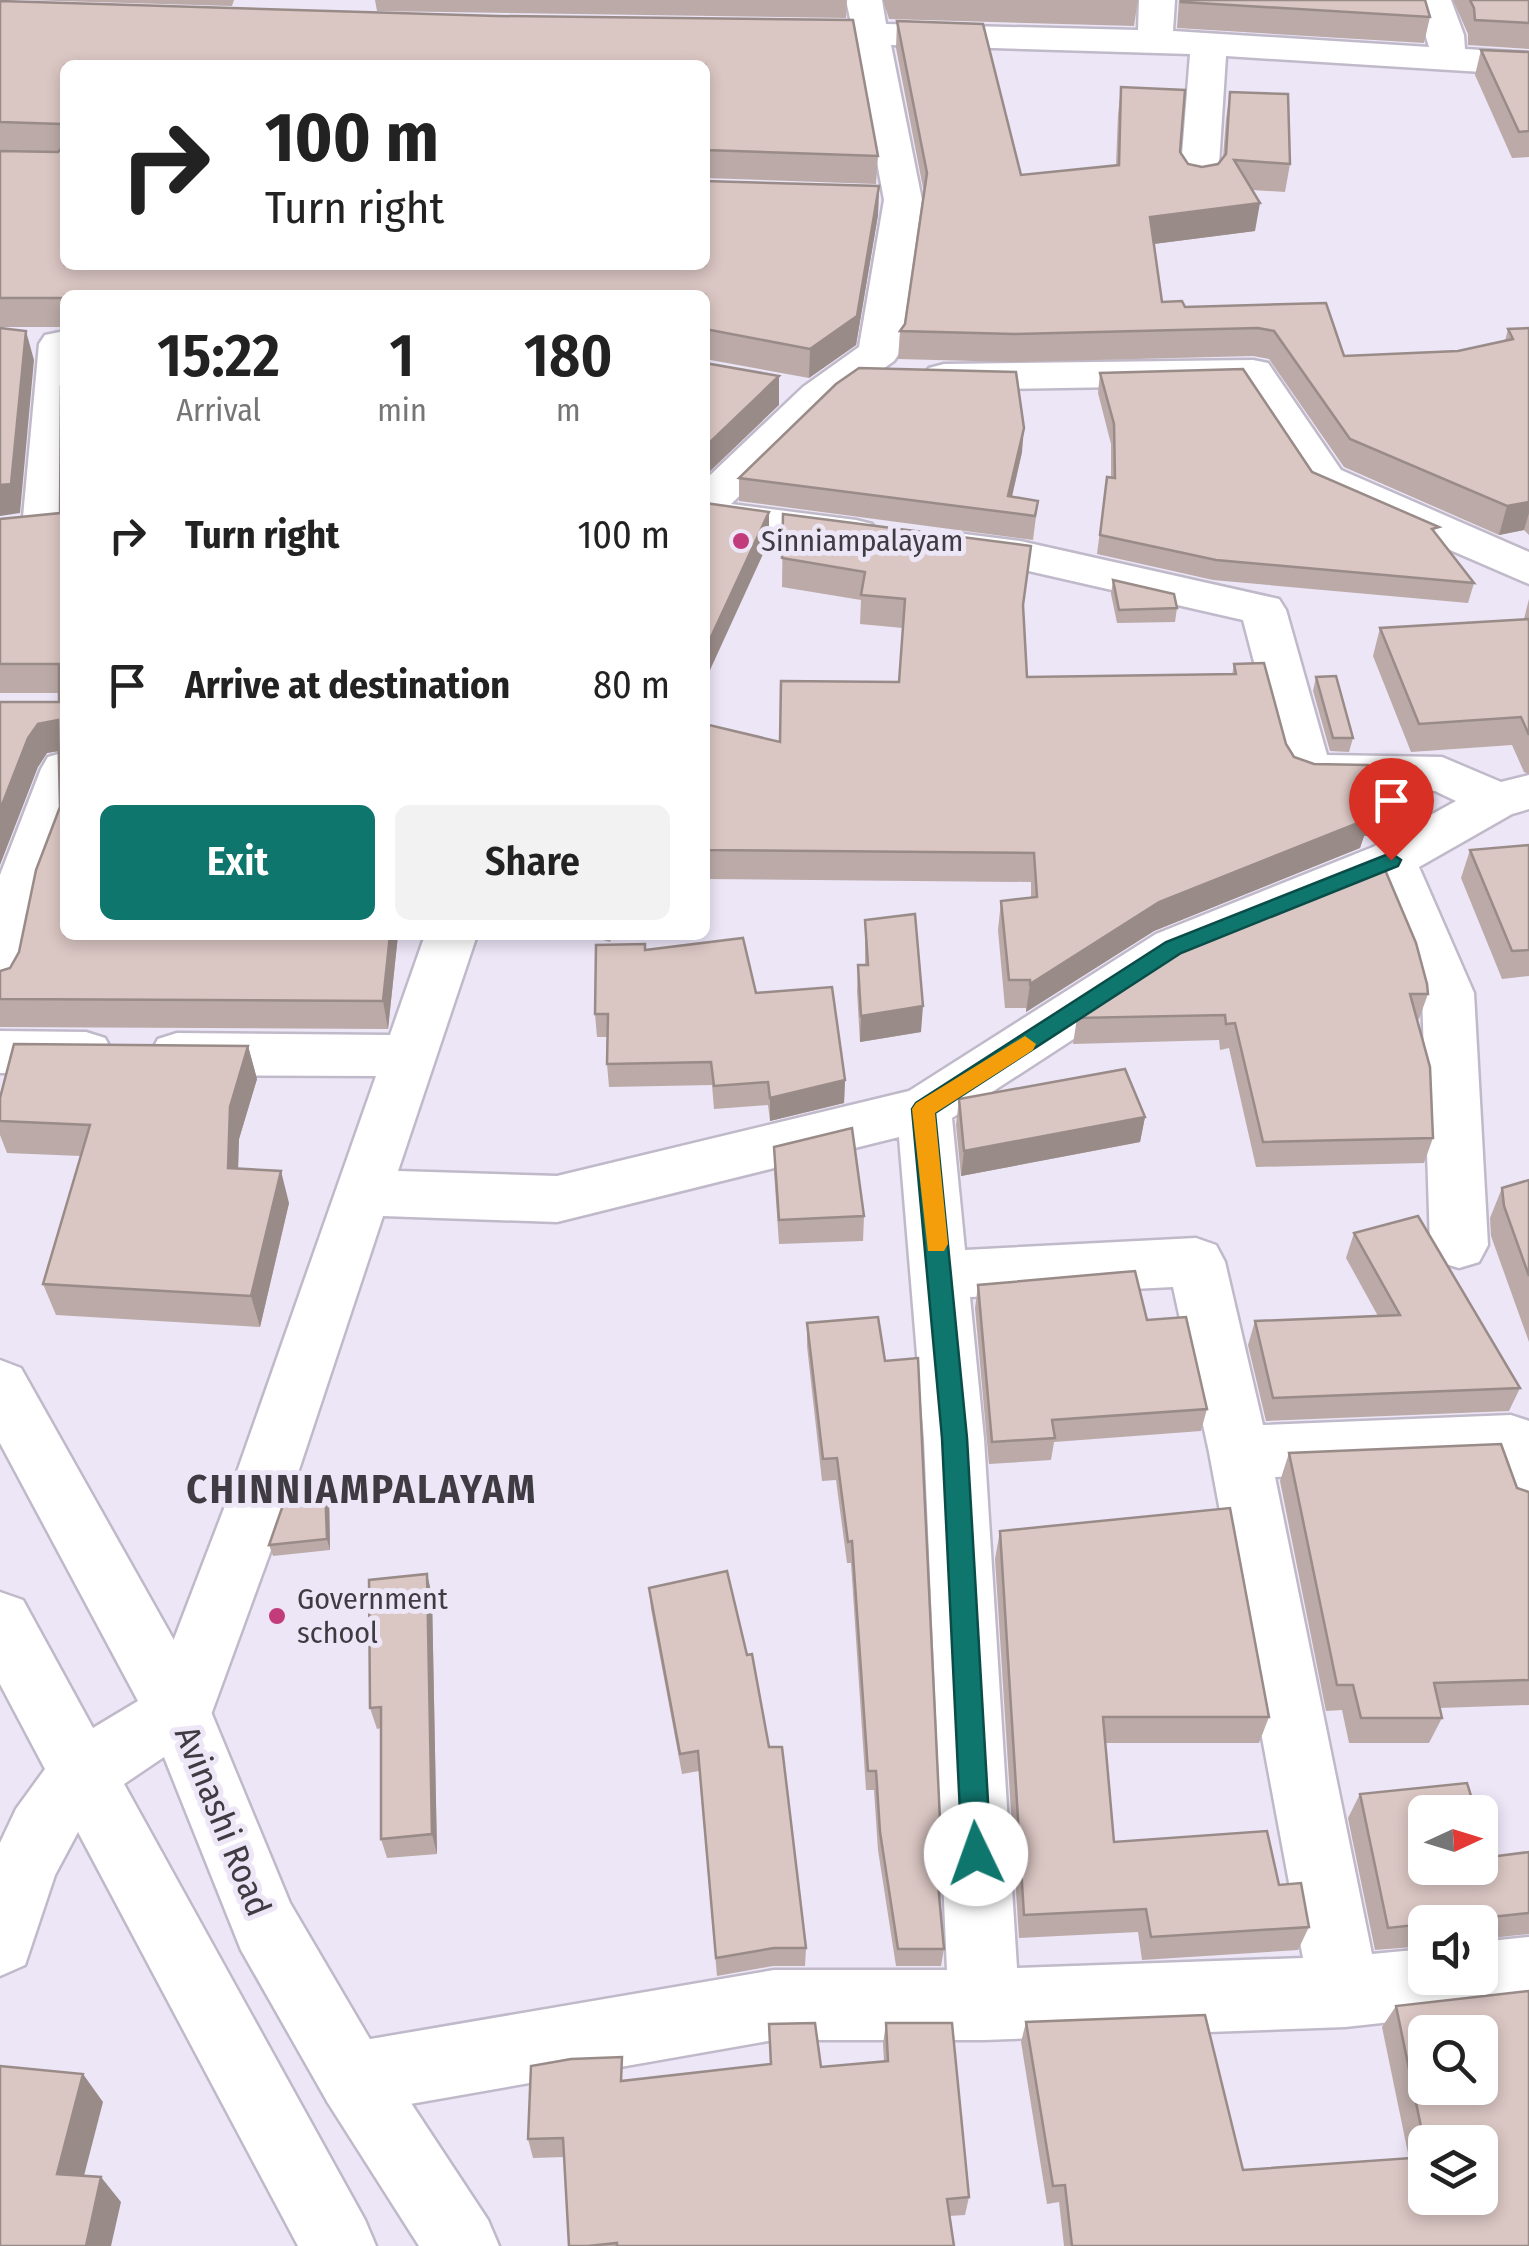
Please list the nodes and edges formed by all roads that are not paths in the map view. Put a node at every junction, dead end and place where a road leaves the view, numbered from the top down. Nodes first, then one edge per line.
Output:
1 (1156, 0) edge
2 (1433, 0) edge
3 (868, 16) edge
4 (737, 32) edge
5 (1156, 41) junction
6 (1209, 45) junction
7 (1447, 61) junction
8 (1529, 64) edge
9 (1199, 180) edge
10 (864, 199) edge
11 (903, 200) junction
12 (48, 344) edge
13 (764, 385) edge
14 (834, 386) junction
15 (710, 500) edge
16 (710, 516) edge
17 (38, 529) edge
18 (1529, 569) edge
19 (60, 783) edge
20 (1515, 796) edge
21 (1391, 860) junction
22 (449, 940) edge
23 (0, 979) edge
24 (0, 1052) edge
25 (410, 1056) junction
26 (924, 1109) junction
27 (362, 1194) junction
28 (1459, 1245) dead end
29 (939, 1275) junction
30 (0, 1386) edge
31 (1239, 1452) junction
32 (1529, 1494) edge
33 (7, 1652) edge
34 (179, 1712) junction
35 (83, 1776) junction
36 (0, 1941) edge
37 (1529, 1972) edge
38 (1498, 1976) edge
39 (1408, 1985) edge
40 (1345, 1992) junction
41 (984, 2004) junction
42 (353, 2078) junction
43 (339, 2246) edge
44 (462, 2246) edge

1 - 5 street
2 - 7 street
3 - 4 street
3 - 5 street
3 - 11 street
5 - 6 street
6 - 7 street
6 - 9 street
7 - 8 street
10 - 11 street
11 - 14 street
12 - 17 street
13 - 14 street
14 - 15 street
14 - 18 street
16 - 20 street
19 - 23 street
20 - 21 street
21 - 26 street
21 - 28 street
22 - 25 street
24 - 25 street
25 - 27 street
26 - 27 street
26 - 29 street
27 - 34 street
29 - 31 street
29 - 41 street
30 - 34 street, Avinashi Road
31 - 32 street
31 - 40 street
33 - 35 street
34 - 35 street
34 - 42 street, Avinashi Road
35 - 36 street
35 - 43 street
37 - 38 street
39 - 40 street
40 - 41 street
41 - 42 street
42 - 44 street, Avinashi Road

